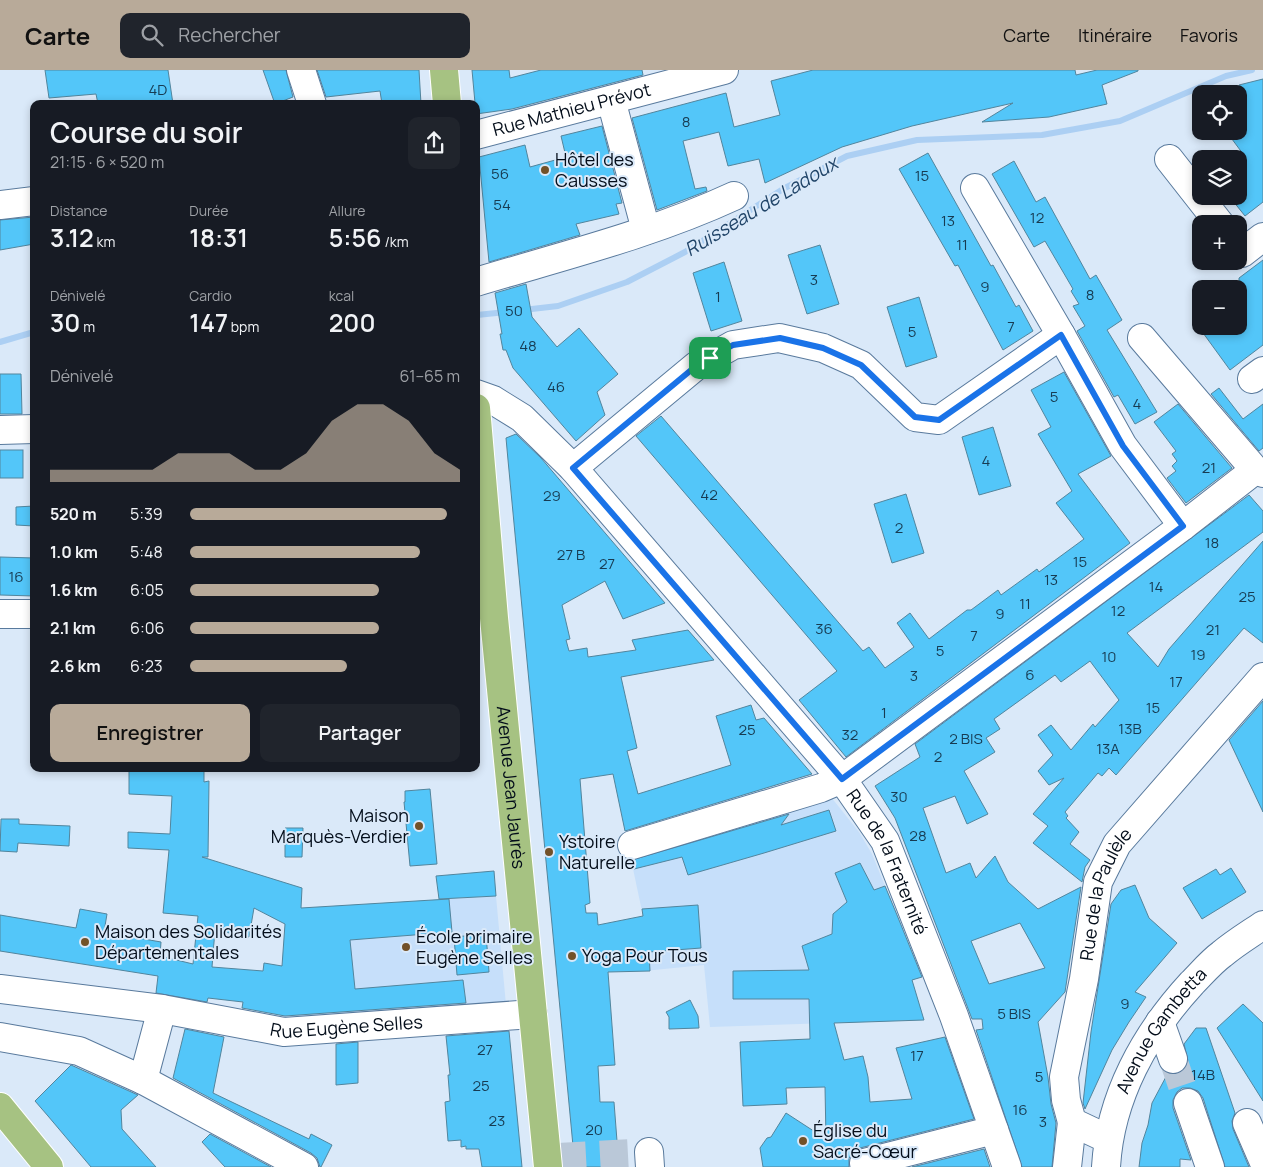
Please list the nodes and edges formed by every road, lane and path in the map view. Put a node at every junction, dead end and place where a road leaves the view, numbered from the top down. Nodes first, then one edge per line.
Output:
1 (300, 70) edge
2 (444, 70) edge
3 (724, 70) edge
4 (311, 100) edge
5 (447, 100) edge
6 (611, 100) junction
7 (480, 134) edge
8 (1169, 159) dead end
9 (975, 188) dead end
10 (734, 196) dead end
11 (30, 201) edge
12 (0, 205) edge
13 (1213, 215) edge
14 (646, 230) junction
15 (1263, 237) edge
16 (1247, 249) edge
17 (480, 281) edge
18 (1061, 335) junction
19 (1142, 338) dead end
20 (480, 395) edge
21 (30, 429) edge
22 (0, 430) edge
23 (573, 468) junction
24 (1259, 472) edge
25 (480, 492) edge
26 (1183, 526) junction
27 (0, 614) edge
28 (30, 614) edge
29 (485, 618) edge
30 (1263, 677) edge
31 (842, 779) junction
32 (632, 845) dead end
33 (1263, 925) edge
34 (0, 989) edge
35 (162, 1009) junction
36 (533, 1014) junction
37 (1160, 1022) junction
38 (0, 1037) edge
39 (1173, 1059) tunnel mouth
40 (143, 1080) junction
41 (1188, 1103) tunnel mouth
42 (0, 1107) edge
43 (1072, 1122) junction
44 (1248, 1124) dead end
45 (994, 1130) junction
46 (1108, 1139) junction
47 (1263, 1160) edge
48 (551, 1161) edge
49 (49, 1167) edge
50 (304, 1167) edge
51 (865, 1167) edge
52 (1007, 1167) edge
53 (1067, 1167) edge
54 (1106, 1167) edge
55 (1210, 1167) edge

1 - 4 street
2 - 5 main road
3 - 6 street, Rue Mathieu Prévot
6 - 7 street, Rue Mathieu Prévot
6 - 14 street
8 - 13 street
9 - 18 street
10 - 14 street
11 - 12 street
14 - 17 street
15 - 16 street
18 - 23 street
18 - 26 street
19 - 24 street
20 - 23 street, Rue de la Fraternité
21 - 22 street
23 - 31 street, Rue de la Fraternité
24 - 26 street
25 - 29 main road, Avenue Jean Jaurès
26 - 31 street
27 - 28 street
29 - 36 main road, Avenue Jean Jaurès
30 - 43 street, Rue de la Paulèle
31 - 32 street
31 - 45 street, Rue de la Fraternité
33 - 37 street, Avenue Gambetta
34 - 35 street, Rue Eugène Selles
35 - 36 street, Rue Eugène Selles
35 - 40 street
36 - 48 main road, Avenue Jean Jaurès
37 - 39 street
37 - 46 street, Avenue Gambetta
38 - 40 street
40 - 50 street
41 - 55 street
42 - 49 main road
43 - 46 street
43 - 53 street
44 - 47 street
45 - 51 street
45 - 52 street, Rue de la Fraternité
46 - 54 street, Avenue Gambetta

